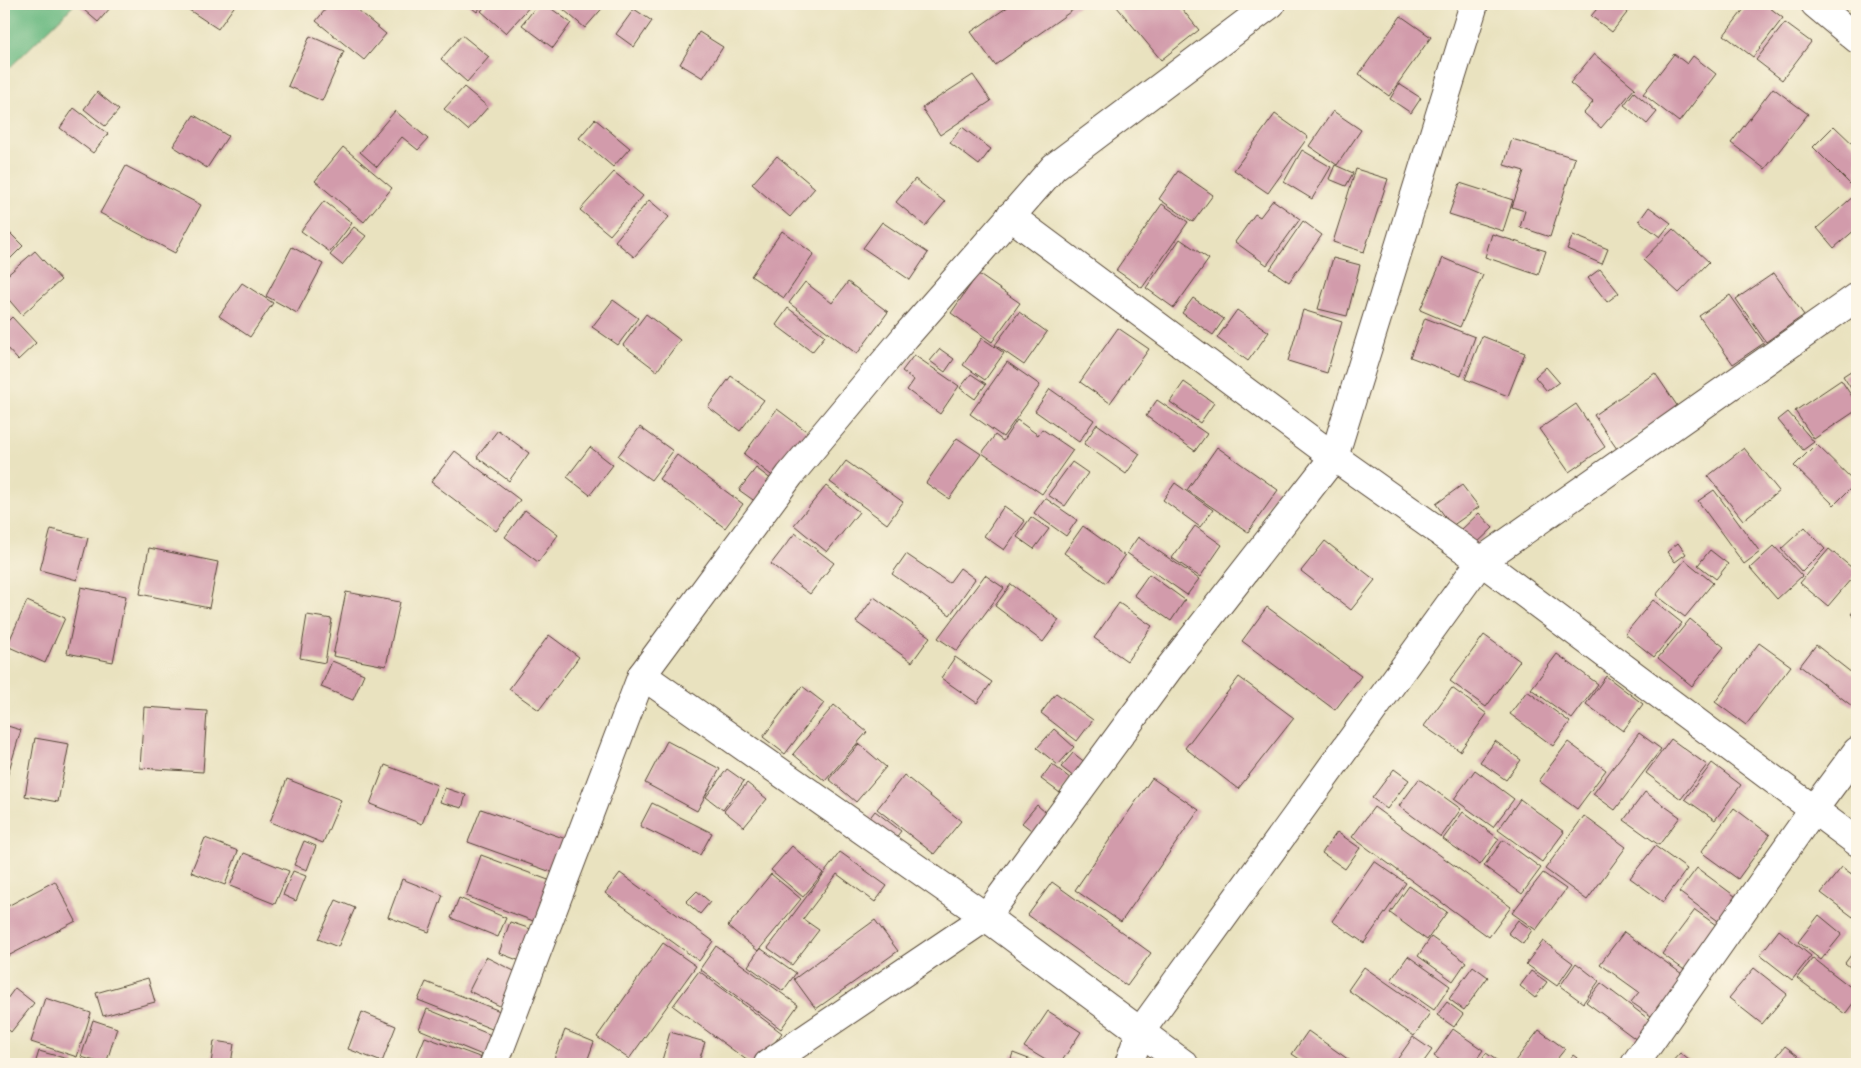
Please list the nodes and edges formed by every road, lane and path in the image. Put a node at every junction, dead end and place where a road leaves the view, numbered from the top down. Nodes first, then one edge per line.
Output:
1 (1271, 4) edge
2 (1474, 4) edge
3 (1815, 4) edge
4 (1857, 39) edge
5 (1010, 216) junction
6 (1857, 297) edge
7 (1334, 457) junction
8 (1481, 561) junction
9 (642, 676) junction
10 (1857, 751) edge
11 (1814, 809) junction
12 (1857, 842) edge
13 (986, 917) junction
14 (1140, 1032) junction
15 (494, 1064) edge
16 (768, 1064) edge
17 (1129, 1064) edge
18 (1184, 1064) edge
19 (1635, 1064) edge

1 - 5 street
2 - 7 street
3 - 4 street
5 - 7 street
5 - 9 street
6 - 8 street
7 - 8 street
7 - 13 street
8 - 11 street
8 - 14 street
9 - 13 street
9 - 15 street
10 - 11 street
11 - 12 street
11 - 19 street
13 - 14 street
13 - 16 street
14 - 17 street
14 - 18 street

